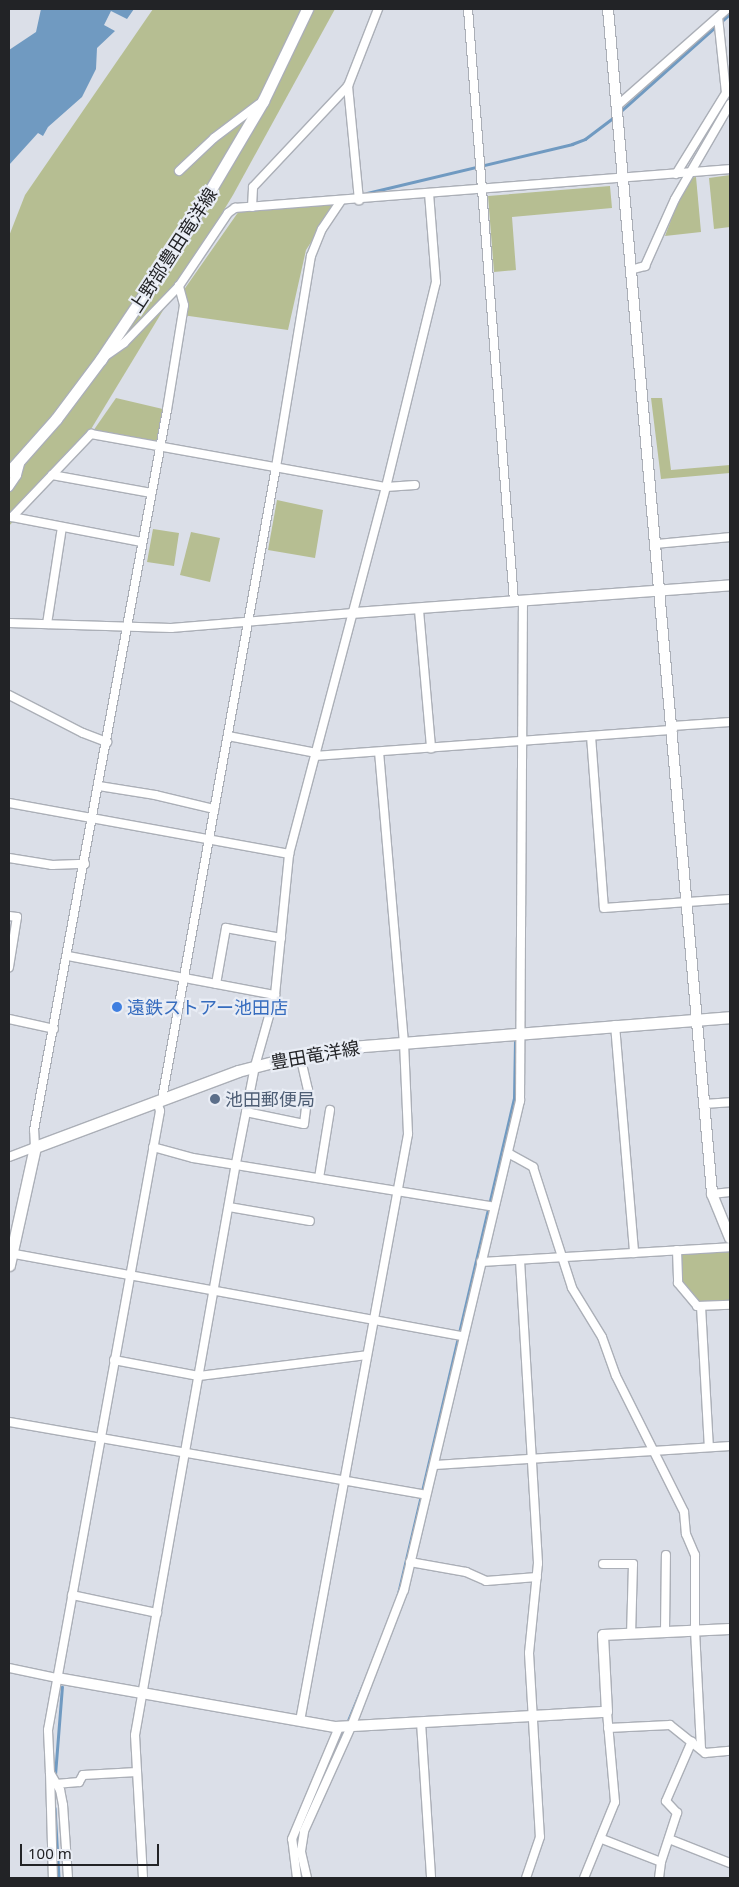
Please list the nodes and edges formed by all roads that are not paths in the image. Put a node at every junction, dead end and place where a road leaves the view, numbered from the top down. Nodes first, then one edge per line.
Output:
1 (307, 9) edge
2 (378, 9) edge
3 (468, 9) edge
4 (608, 9) edge
5 (727, 9) edge
6 (718, 17) junction
7 (348, 86) junction
8 (263, 102) junction
9 (730, 104) edge
10 (617, 106) junction
11 (730, 169) edge
12 (179, 171) dead end
13 (690, 173) junction
14 (676, 174) junction
15 (623, 178) junction
16 (482, 191) junction
17 (429, 194) junction
18 (359, 200) junction
19 (341, 201) junction
20 (252, 207) junction
21 (630, 270) junction
22 (179, 286) junction
23 (101, 359) junction
24 (161, 446) junction
25 (21, 460) junction
26 (276, 467) junction
27 (9, 472) edge
28 (52, 475) junction
29 (415, 485) dead end
30 (9, 487) edge
31 (386, 487) junction
32 (151, 493) junction
33 (62, 527) junction
34 (730, 537) edge
35 (142, 542) junction
36 (656, 544) junction
37 (730, 584) edge
38 (660, 591) junction
39 (519, 602) junction
40 (419, 610) junction
41 (354, 614) junction
42 (9, 623) edge
43 (248, 623) junction
44 (47, 624) junction
45 (128, 626) junction
46 (9, 695) edge
47 (730, 722) edge
48 (673, 728) junction
49 (228, 736) junction
50 (591, 736) junction
51 (522, 741) junction
52 (107, 742) junction
53 (431, 748) junction
54 (380, 753) junction
55 (315, 754) junction
56 (99, 786) junction
57 (9, 804) edge
58 (214, 809) junction
59 (93, 819) junction
60 (209, 840) junction
61 (289, 854) junction
62 (9, 858) edge
63 (85, 864) junction
64 (730, 899) edge
65 (688, 903) junction
66 (9, 916) edge
67 (280, 938) junction
68 (68, 956) junction
69 (9, 967) edge
70 (184, 978) junction
71 (216, 984) junction
72 (275, 995) junction
73 (730, 1017) edge
74 (9, 1019) edge
75 (696, 1020) junction
76 (614, 1026) junction
77 (54, 1028) junction
78 (522, 1033) junction
79 (404, 1043) junction
80 (300, 1055) junction
81 (255, 1066) junction
82 (159, 1100) junction
83 (730, 1102) edge
84 (704, 1104) junction
85 (330, 1110) dead end
86 (246, 1112) junction
87 (35, 1147) junction
88 (153, 1147) junction
89 (508, 1153) junction
90 (9, 1157) edge
91 (236, 1163) junction
92 (319, 1178) junction
93 (396, 1192) junction
94 (730, 1192) edge
95 (712, 1194) junction
96 (229, 1207) junction
97 (494, 1207) junction
98 (310, 1221) dead end
99 (730, 1238) edge
100 (730, 1247) edge
101 (677, 1250) junction
102 (634, 1253) junction
103 (10, 1257) edge
104 (562, 1257) junction
105 (520, 1260) junction
106 (481, 1262) junction
107 (130, 1275) junction
108 (215, 1291) junction
109 (730, 1305) edge
110 (701, 1306) junction
111 (372, 1319) junction
112 (463, 1336) junction
113 (367, 1355) junction
114 (114, 1360) junction
115 (199, 1376) junction
116 (9, 1422) edge
117 (101, 1438) junction
118 (730, 1446) edge
119 (709, 1448) junction
120 (654, 1450) junction
121 (185, 1452) junction
122 (532, 1458) junction
123 (435, 1464) junction
124 (344, 1482) junction
125 (426, 1495) junction
126 (666, 1555) dead end
127 (410, 1562) junction
128 (603, 1564) dead end
129 (537, 1578) junction
130 (72, 1595) junction
131 (157, 1613) junction
132 (730, 1629) edge
133 (695, 1630) junction
134 (665, 1632) junction
135 (631, 1634) junction
136 (9, 1668) edge
137 (57, 1678) junction
138 (143, 1692) junction
139 (607, 1712) junction
140 (531, 1716) junction
141 (300, 1721) junction
142 (422, 1722) junction
143 (339, 1727) junction
144 (352, 1727) junction
145 (608, 1728) junction
146 (692, 1741) junction
147 (702, 1749) junction
148 (730, 1751) edge
149 (137, 1772) junction
150 (50, 1773) junction
151 (56, 1784) junction
152 (602, 1839) junction
153 (669, 1839) junction
154 (661, 1862) junction
155 (730, 1863) edge
156 (53, 1878) edge
157 (68, 1878) edge
158 (143, 1878) edge
159 (297, 1878) edge
160 (307, 1878) edge
161 (431, 1878) edge
162 (526, 1878) edge
163 (584, 1878) edge
164 (659, 1878) edge

1 - 8 main road, 上野部豊田竜洋線
2 - 7 street
3 - 16 street
4 - 10 street
5 - 6 street
6 - 10 street
6 - 14 street
7 - 18 street
7 - 20 street
8 - 12 street
8 - 23 main road, 上野部豊田竜洋線
9 - 13 street
10 - 15 street
11 - 13 street
13 - 14 street
13 - 21 street
14 - 15 street
15 - 16 street
15 - 21 street
16 - 17 street
16 - 39 street
17 - 18 street
17 - 31 street
18 - 19 street
19 - 20 street
19 - 26 street
20 - 22 street
21 - 36 street
22 - 23 street
22 - 24 street
23 - 25 main road, 上野部豊田竜洋線
24 - 26 street
24 - 28 street
24 - 32 street
25 - 27 main road, 上野部豊田竜洋線
25 - 30 street
26 - 31 street
26 - 43 street
28 - 32 street
28 - 33 street
29 - 31 street
31 - 41 street
32 - 35 street
33 - 35 street
33 - 44 street
34 - 36 street
35 - 45 street
36 - 38 street
37 - 38 street
38 - 39 street
38 - 48 street
39 - 40 street
39 - 51 street
40 - 41 street
40 - 53 street
41 - 43 street
41 - 55 street
42 - 44 street
43 - 45 street
43 - 49 street
44 - 45 street
45 - 52 street
46 - 52 street
47 - 48 street
48 - 50 street
48 - 65 street
49 - 55 street
49 - 58 street
50 - 51 street
50 - 65 street
51 - 53 street
51 - 78 street
52 - 56 street
53 - 54 street
54 - 55 street
54 - 79 street
55 - 61 street
56 - 58 street
56 - 59 street
57 - 59 street
58 - 60 street
59 - 60 street
59 - 63 street
60 - 61 street
60 - 70 street
61 - 67 street
62 - 63 street
63 - 68 street
64 - 65 street
65 - 75 street
66 - 69 street
67 - 71 street
67 - 72 street
68 - 70 street
68 - 77 street
70 - 71 street
70 - 82 street
71 - 72 street
72 - 81 street
73 - 75 main road, 豊田竜洋線
74 - 77 street
75 - 76 main road, 豊田竜洋線
75 - 84 street
76 - 78 main road, 豊田竜洋線
76 - 102 street
77 - 87 street
78 - 79 main road, 豊田竜洋線
78 - 89 street
79 - 80 main road, 豊田竜洋線
79 - 93 street
80 - 81 main road, 豊田竜洋線
80 - 86 street
81 - 82 main road, 豊田竜洋線
81 - 86 street
82 - 87 main road, 豊田竜洋線
82 - 88 street
83 - 84 street
84 - 95 street
85 - 92 street
86 - 91 street
87 - 90 street
87 - 103 main road
88 - 91 street
88 - 107 street
89 - 97 street
89 - 104 street
91 - 92 street
91 - 96 street
92 - 93 street
93 - 97 street
93 - 111 street
94 - 95 street
95 - 99 street
96 - 98 street
96 - 108 street
97 - 106 street
100 - 101 street
101 - 102 street
101 - 110 street
102 - 104 street
103 - 107 street
104 - 105 street
104 - 120 street
105 - 106 street
105 - 122 street
106 - 112 street
107 - 108 street
107 - 114 street
108 - 111 street
108 - 115 street
109 - 110 street
110 - 119 street
111 - 112 street
111 - 113 street
112 - 123 street
113 - 115 street
113 - 124 street
114 - 115 street
114 - 117 street
115 - 121 street
116 - 117 street
117 - 121 street
117 - 130 street
118 - 119 street
119 - 120 street
120 - 122 street
120 - 133 street
121 - 124 street
121 - 131 street
122 - 123 street
122 - 129 street
123 - 125 street
124 - 125 street
124 - 141 street
125 - 127 street
126 - 134 street
127 - 129 street
127 - 144 street
128 - 135 street
129 - 140 street
130 - 131 street
130 - 137 street
131 - 138 street
132 - 133 street
133 - 134 street
133 - 147 street
134 - 135 street
135 - 139 street
136 - 137 street
137 - 138 street
137 - 150 street
138 - 141 street
138 - 149 street
139 - 140 street
139 - 145 street
140 - 142 street
140 - 162 street
141 - 143 street
142 - 144 street
142 - 161 street
143 - 144 street
143 - 159 street
144 - 160 street
145 - 146 street
145 - 152 street
146 - 147 street
146 - 153 street
147 - 148 street
149 - 151 street
149 - 158 street
150 - 151 street
150 - 156 street
151 - 157 street
152 - 154 street
152 - 163 street
153 - 154 street
153 - 155 street
154 - 164 street

